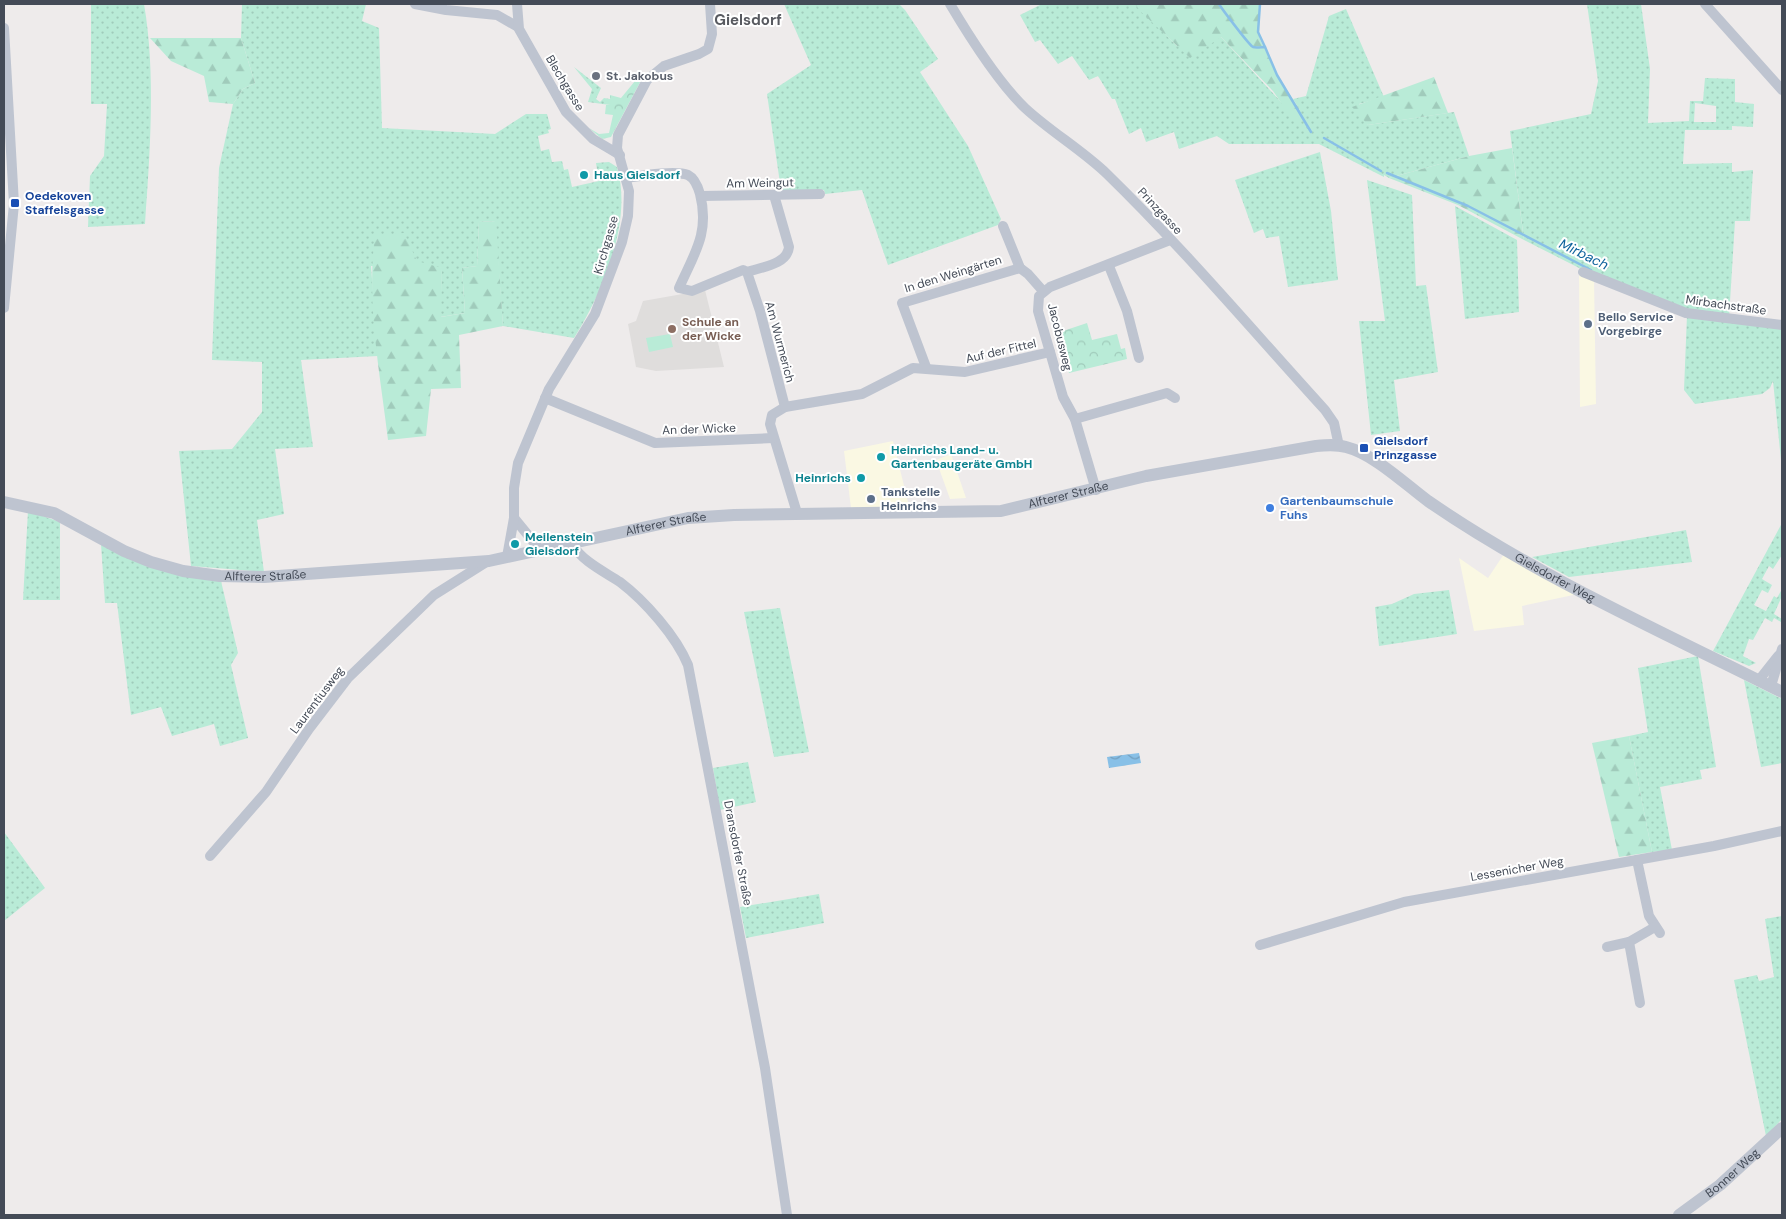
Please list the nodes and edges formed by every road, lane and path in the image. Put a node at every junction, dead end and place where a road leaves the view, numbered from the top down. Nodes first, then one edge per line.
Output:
1 (415, 4) edge
2 (517, 4) edge
3 (710, 4) edge
4 (950, 4) edge
5 (1705, 4) edge
6 (518, 26) junction
7 (4, 28) edge
8 (1782, 90) edge
9 (620, 156) junction
10 (626, 178) junction
11 (820, 194) dead end
12 (774, 195) junction
13 (700, 196) junction
14 (1003, 226) dead end
15 (1170, 240) junction
16 (1109, 266) junction
17 (1020, 268) junction
18 (747, 272) junction
19 (1583, 272) dead end
20 (1043, 291) junction
21 (4, 308) edge
22 (1782, 325) edge
23 (1050, 352) junction
24 (1139, 358) dead end
25 (926, 367) junction
26 (545, 398) junction
27 (1175, 398) dead end
28 (785, 407) junction
29 (1075, 418) junction
30 (773, 438) junction
31 (1339, 446) junction
32 (1096, 490) junction
33 (4, 502) edge
34 (796, 514) junction
35 (514, 518) junction
36 (572, 544) junction
37 (541, 551) junction
38 (507, 558) junction
39 (489, 561) junction
40 (1781, 651) edge
41 (1759, 680) junction
42 (1776, 689) edge
43 (1782, 831) edge
44 (210, 856) dead end
45 (1638, 860) junction
46 (1629, 942) junction
47 (1260, 945) dead end
48 (1606, 947) dead end
49 (1640, 1003) dead end
50 (1782, 1128) edge
51 (787, 1215) edge
52 (1679, 1215) edge

1 - 6 street
2 - 6 street, Blechgasse
3 - 9 street, Kirchgasse
4 - 15 street, Prinzgasse
5 - 8 street
6 - 9 street, Blechgasse
7 - 21 street
9 - 10 street, Kirchgasse
10 - 13 street
10 - 26 street, Kirchgasse
11 - 12 street, Am Weingut
12 - 13 street, Am Weingut
12 - 18 street
13 - 18 street
14 - 17 street
15 - 16 street, Jacobusweg
15 - 31 street, Prinzgasse
16 - 20 street, Jacobusweg
16 - 24 street
17 - 20 street
17 - 25 street, In den Weingärten
18 - 28 street, Am Wurmerich
19 - 22 street, Mirbachstraße
20 - 23 street, Jacobusweg
23 - 25 street, Auf der Fittel
23 - 29 street, Jacobusweg
25 - 28 street, Auf der Fittel
26 - 30 street, An der Wicke
26 - 35 street, Kirchgasse
27 - 29 street
28 - 30 street
29 - 32 street, Jacobusweg
30 - 34 street
31 - 32 street, Alfterer Straße
31 - 41 street, Gielsdorfer Weg
32 - 34 street, Alfterer Straße
33 - 39 street, Alfterer Straße
34 - 36 street, Alfterer Straße
35 - 37 street
35 - 38 street, Kirchgasse
36 - 37 street, Alfterer Straße
36 - 51 street, Dransdorfer Straße
37 - 38 street, Alfterer Straße
38 - 39 street, Alfterer Straße
39 - 44 street, Laurentiusweg
40 - 41 street
40 - 42 street
41 - 42 street, Gielsdorfer Weg
43 - 45 street, Lessenicher Weg
45 - 46 street
45 - 47 street, Lessenicher Weg
46 - 48 street
46 - 49 street
50 - 52 street, Bonner Weg

